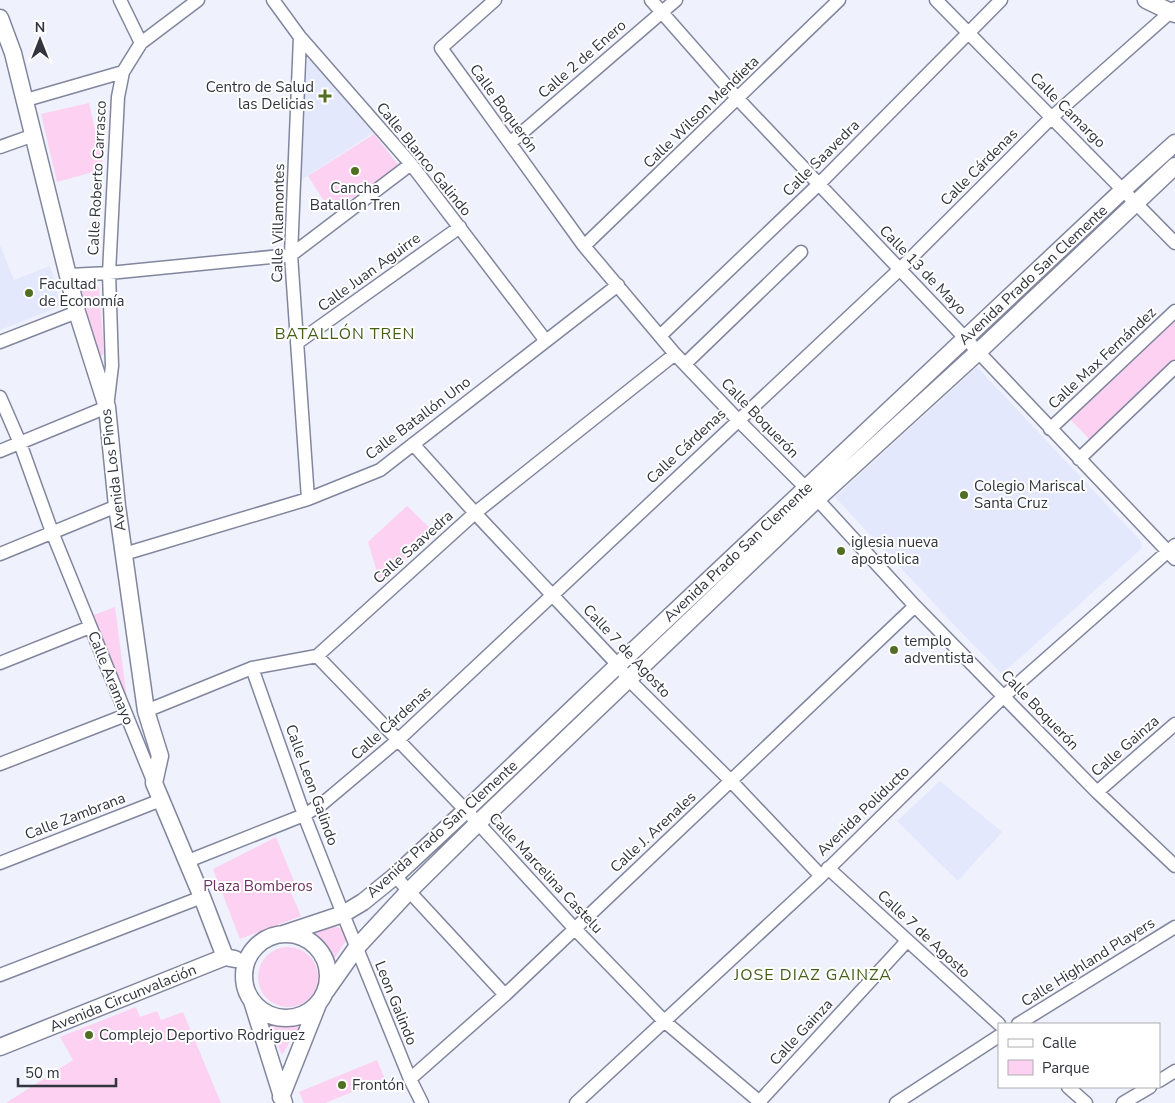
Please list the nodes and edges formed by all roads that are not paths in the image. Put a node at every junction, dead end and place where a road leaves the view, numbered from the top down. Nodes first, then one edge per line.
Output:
1 (120, 0) edge
2 (198, 0) edge
3 (273, 0) edge
4 (495, 0) edge
5 (651, 0) edge
6 (676, 0) edge
7 (839, 0) edge
8 (936, 0) edge
9 (1001, 0) edge
10 (1146, 0) edge
11 (662, 12) junction
12 (1174, 12) edge
13 (0, 18) edge
14 (968, 33) junction
15 (300, 37) junction
16 (141, 43) junction
17 (123, 72) junction
18 (738, 99) junction
19 (26, 100) junction
20 (1052, 117) junction
21 (34, 135) junction
22 (510, 143) junction
23 (1175, 143) edge
24 (0, 147) edge
25 (411, 164) junction
26 (1175, 166) edge
27 (819, 184) junction
28 (1124, 189) junction
29 (1135, 203) junction
30 (460, 227) junction
31 (1175, 243) edge
32 (584, 246) junction
33 (801, 252) dead end
34 (291, 255) junction
35 (899, 270) junction
36 (108, 273) junction
37 (69, 275) junction
38 (618, 285) junction
39 (1175, 311) edge
40 (77, 312) junction
41 (660, 336) junction
42 (966, 338) junction
43 (546, 341) junction
44 (0, 342) edge
45 (297, 343) junction
46 (978, 352) junction
47 (675, 354) junction
48 (685, 364) junction
49 (1175, 367) edge
50 (0, 397) edge
51 (107, 407) junction
52 (738, 420) junction
53 (1050, 428) junction
54 (20, 443) junction
55 (413, 444) junction
56 (0, 451) edge
57 (1079, 459) junction
58 (811, 494) junction
59 (308, 499) junction
60 (117, 506) junction
61 (475, 513) junction
62 (52, 532) junction
63 (1173, 552) edge
64 (0, 554) edge
65 (124, 554) junction
66 (552, 594) junction
67 (915, 606) junction
68 (90, 627) junction
69 (317, 656) junction
70 (0, 663) edge
71 (618, 665) junction
72 (252, 668) junction
73 (628, 678) junction
74 (1004, 696) junction
75 (146, 711) junction
76 (126, 715) junction
77 (1175, 724) edge
78 (398, 740) junction
79 (0, 764) edge
80 (730, 780) junction
81 (154, 783) junction
82 (1097, 792) junction
83 (162, 800) junction
84 (465, 811) junction
85 (304, 814) junction
86 (478, 823) junction
87 (188, 861) junction
88 (0, 863) edge
89 (1175, 866) edge
90 (825, 872) junction
91 (395, 876) junction
92 (408, 892) junction
93 (202, 897) junction
94 (343, 914) junction
95 (1175, 926) edge
96 (574, 928) junction
97 (283, 934) junction
98 (907, 941) junction
99 (356, 947) junction
100 (225, 957) junction
101 (246, 964) junction
102 (0, 975) edge
103 (505, 995) junction
104 (322, 998) junction
105 (252, 1001) junction
106 (664, 1021) junction
107 (998, 1023) edge
108 (1020, 1023) edge
109 (998, 1037) edge
110 (0, 1047) edge
111 (1175, 1071) edge
112 (410, 1079) junction
113 (1160, 1080) edge
114 (1069, 1088) edge
115 (1148, 1088) edge
116 (279, 1101) edge
117 (584, 1101) edge
118 (760, 1102) edge
119 (422, 1103) edge
120 (896, 1103) edge
121 (1086, 1103) edge
122 (1123, 1103) edge

1 - 16 street
2 - 16 street
3 - 15 street, Calle Blanco Galindo
4 - 22 street, Calle Boquerón
5 - 11 street, Calle 13 de Mayo
6 - 11 street, Calle 2 de Enero
7 - 18 street, Calle Wilson Mendieta
8 - 14 street, Calle Camargo
9 - 14 street, Calle Saavedra
10 - 12 main road
11 - 18 street, Calle 13 de Mayo
11 - 22 street, Calle 2 de Enero
12 - 20 street, Calle Cárdenas
13 - 19 main road, Avenida Los Pinos
14 - 20 street, Calle Camargo
14 - 27 street, Calle Saavedra
15 - 25 street, Calle Blanco Galindo
15 - 34 street, Calle Villamontes
16 - 17 street
17 - 19 street
17 - 36 street, Calle Roberto Carrasco
18 - 27 street, Calle 13 de Mayo
18 - 32 street, Calle Wilson Mendieta
19 - 21 main road, Avenida Los Pinos
20 - 28 street, Calle Camargo
20 - 35 street, Calle Cárdenas
21 - 24 street
21 - 37 main road, Avenida Los Pinos
22 - 32 street, Calle Boquerón
23 - 28 main road, Avenida Prado San Clemente
25 - 30 street, Calle Blanco Galindo
25 - 34 street
26 - 29 main road, Avenida Prado San Clemente
27 - 35 street, Calle 13 de Mayo
27 - 41 street, Calle Saavedra
28 - 29 street, Calle Camargo
28 - 42 main road, Avenida Prado San Clemente
29 - 31 street, Calle Camargo
29 - 46 main road, Avenida Prado San Clemente
30 - 43 street, Calle Blanco Galindo
30 - 45 street, Calle Juan Aguirre
32 - 38 street, Calle Boquerón
33 - 48 street
34 - 36 street
34 - 45 street, Calle Villamontes
35 - 42 street, Calle 13 de Mayo
35 - 52 street, Calle Cárdenas
36 - 37 street
36 - 51 street, Calle Roberto Carrasco
37 - 40 main road, Avenida Los Pinos
38 - 41 street, Calle Boquerón
38 - 43 street, Calle Batallón Uno
39 - 53 street, Calle Max Fernández
40 - 44 street
40 - 51 main road, Avenida Los Pinos
41 - 47 street, Calle Boquerón
42 - 46 street, Calle 13 de Mayo
42 - 58 main road, Avenida Prado San Clemente
43 - 55 street, Calle Batallón Uno
45 - 59 street, Calle Villamontes
46 - 53 street, Calle 13 de Mayo
46 - 58 main road, Avenida Prado San Clemente
47 - 48 street, Calle Boquerón
47 - 61 street, Calle Saavedra
48 - 52 street, Calle Boquerón
49 - 57 street
50 - 54 street, Calle Aramayo
51 - 54 street
51 - 60 main road, Avenida Los Pinos
52 - 58 street, Calle Boquerón
52 - 66 street, Calle Cárdenas
53 - 57 street, Calle 13 de Mayo
54 - 56 street
54 - 62 street, Calle Aramayo
55 - 59 street, Calle Batallón Uno
55 - 61 street, Calle 7 de Agosto
57 - 63 street, Calle 13 de Mayo
58 - 67 street, Calle Boquerón
58 - 71 main road, Avenida Prado San Clemente
58 - 73 main road, Avenida Prado San Clemente
59 - 65 street, Calle Batallón Uno
60 - 62 street
60 - 65 main road, Avenida Los Pinos
61 - 66 street, Calle 7 de Agosto
61 - 69 street, Calle Saavedra
62 - 64 street
62 - 68 street, Calle Aramayo
63 - 74 street, Avenida Poliducto
65 - 75 main road, Avenida Los Pinos
66 - 71 street, Calle 7 de Agosto
66 - 78 street, Calle Cárdenas
67 - 74 street, Calle Boquerón
67 - 80 street, Calle J. Arenales
68 - 70 street
68 - 76 street, Calle Aramayo
69 - 72 street
69 - 78 street, Calle Marcelina Castelu
71 - 73 street, Calle 7 de Agosto
71 - 84 main road, Avenida Prado San Clemente
72 - 75 street
72 - 85 street, Calle Leon Galindo
73 - 80 street, Calle 7 de Agosto
73 - 86 main road, Avenida Prado San Clemente
74 - 82 street, Calle Boquerón
74 - 90 street, Avenida Poliducto
75 - 81 main road, Avenida Los Pinos
76 - 79 street
76 - 81 street, Calle Aramayo
77 - 82 street, Calle Gainza
78 - 84 street, Calle Marcelina Castelu
78 - 85 street, Calle Cárdenas
80 - 90 street, Calle 7 de Agosto
80 - 96 street, Calle J. Arenales
81 - 83 main road, Calle Aramayo
82 - 89 street, Calle Boquerón
83 - 87 main road, Calle Aramayo
83 - 88 street, Calle Zambrana
84 - 86 street, Calle Marcelina Castelu
84 - 91 main road, Avenida Prado San Clemente
85 - 87 street, Calle Cárdenas
85 - 94 street, Calle Leon Galindo
86 - 92 main road, Avenida Prado San Clemente
86 - 96 street, Calle Marcelina Castelu
87 - 93 main road, Calle Aramayo
90 - 98 street, Calle 7 de Agosto
90 - 106 street, Avenida Poliducto
91 - 92 street
91 - 94 main road, Avenida Prado San Clemente
92 - 99 main road, Avenida Prado San Clemente
92 - 103 street
93 - 100 main road, Calle Aramayo
93 - 102 street
94 - 97 main road, Avenida Prado San Clemente
94 - 99 street, Leon Galindo
95 - 108 street, Calle Highland Players
96 - 103 street, Calle J. Arenales
96 - 106 street, Calle Marcelina Castelu
97 - 101 main road
97 - 104 main road
98 - 107 street, Calle 7 de Agosto
98 - 118 street, Calle Gainza
99 - 104 main road, Avenida Prado San Clemente
99 - 112 street, Leon Galindo
100 - 101 main road
100 - 110 main road, Avenida Circunvalación
101 - 105 main road
103 - 112 street, Calle J. Arenales
104 - 105 main road
104 - 116 main road
105 - 116 main road
106 - 117 street, Avenida Poliducto
106 - 118 street, Calle Marcelina Castelu
109 - 120 street
111 - 113 street
112 - 119 street, Leon Galindo
114 - 121 street
115 - 122 street

